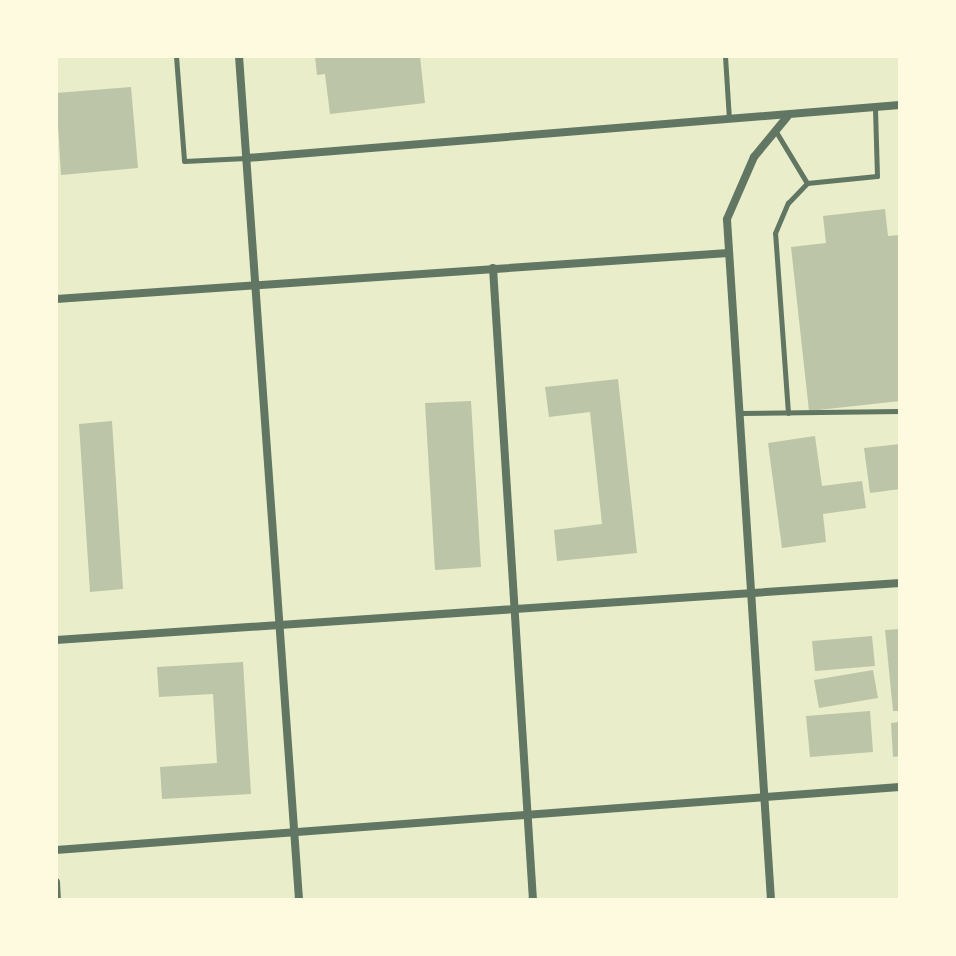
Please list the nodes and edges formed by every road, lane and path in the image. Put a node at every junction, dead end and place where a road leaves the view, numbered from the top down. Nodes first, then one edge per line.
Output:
1 (176, 56) edge
2 (239, 56) edge
3 (725, 56) edge
4 (900, 105) edge
5 (875, 108) junction
6 (787, 117) junction
7 (729, 122) junction
8 (775, 130) junction
9 (247, 158) junction
10 (807, 183) junction
11 (728, 253) junction
12 (493, 268) junction
13 (256, 284) junction
14 (56, 299) edge
15 (900, 411) edge
16 (739, 413) junction
17 (788, 413) junction
18 (900, 583) edge
19 (750, 591) junction
20 (513, 607) junction
21 (276, 623) junction
22 (56, 640) edge
23 (900, 787) edge
24 (763, 796) junction
25 (527, 815) junction
26 (294, 829) junction
27 (56, 850) edge
28 (56, 882) edge
29 (57, 900) edge
30 (299, 900) edge
31 (533, 900) edge
32 (771, 900) edge

1 - 9 lane
2 - 9 street
3 - 7 lane
4 - 5 street
5 - 6 street
5 - 10 lane
6 - 7 street
6 - 8 street
7 - 9 street
8 - 10 lane
8 - 11 street
9 - 13 street
10 - 17 lane
11 - 12 street
11 - 16 street
12 - 13 street
12 - 20 street
13 - 14 street
13 - 21 street
15 - 17 lane
16 - 17 lane
16 - 19 street
18 - 19 street
19 - 20 street
19 - 24 street
20 - 21 street
20 - 25 street
21 - 22 street
21 - 26 street
23 - 24 street
24 - 25 street
24 - 32 street
25 - 26 street
25 - 31 street
26 - 27 street
26 - 30 street
28 - 29 street

